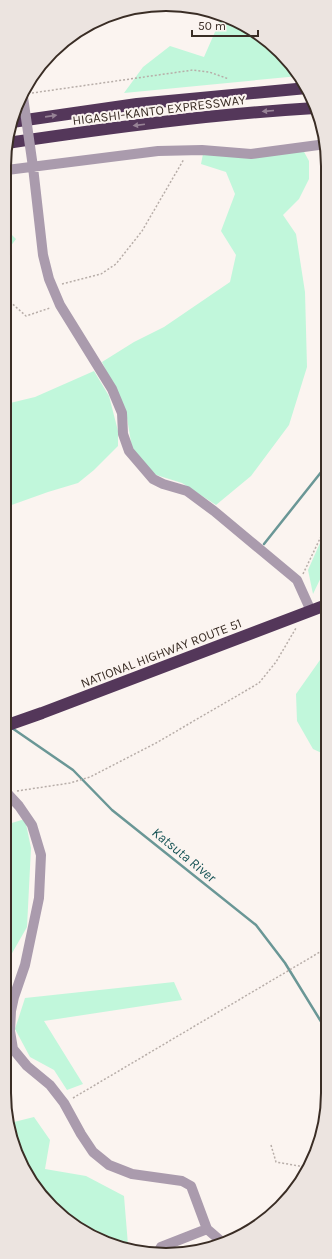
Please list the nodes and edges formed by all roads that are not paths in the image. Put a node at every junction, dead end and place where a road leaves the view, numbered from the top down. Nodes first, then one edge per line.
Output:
1 (300, 89) edge
2 (27, 97) edge
3 (310, 108) edge
4 (17, 121) edge
5 (13, 142) edge
6 (320, 145) edge
7 (33, 167) junction
8 (11, 170) edge
9 (321, 607) edge
10 (308, 612) junction
11 (11, 724) edge
12 (11, 798) edge
13 (11, 1011) edge
14 (11, 1046) edge
15 (207, 1229) junction
16 (218, 1239) edge
17 (160, 1248) edge

4 -> 1 highway, HIGASHI-KANTO EXPRESSWAY
2 - 7 street, bridge
3 -> 5 highway, HIGASHI-KANTO EXPRESSWAY
6 - 7 street
7 - 8 street
7 - 10 street
9 - 10 highway, NATIONAL HIGHWAY ROUTE 51
10 - 11 highway, NATIONAL HIGHWAY ROUTE 51
12 - 13 street
14 - 15 street
15 - 16 street
15 - 17 street

